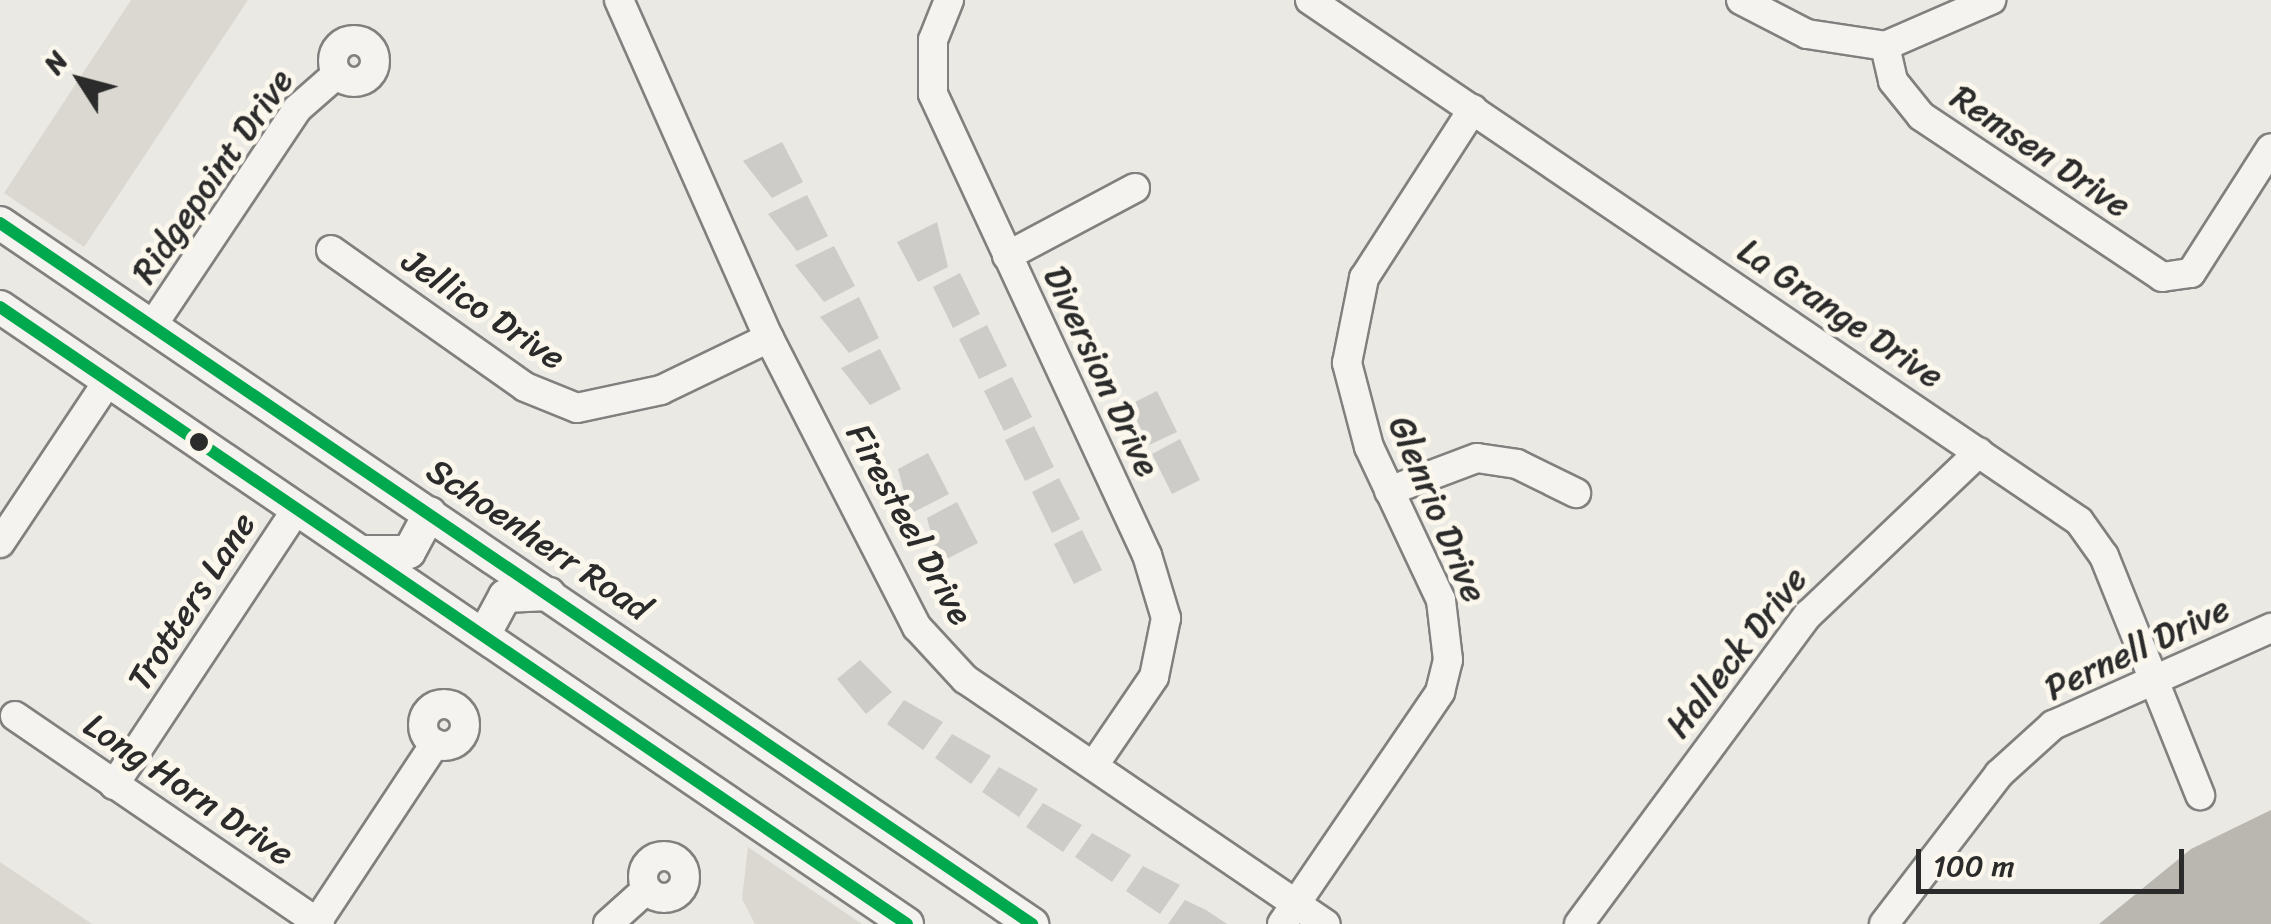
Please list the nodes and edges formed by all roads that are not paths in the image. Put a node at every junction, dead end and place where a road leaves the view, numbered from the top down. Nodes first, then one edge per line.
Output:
1 (619, 0) edge
2 (949, 0) edge
3 (1741, 0) edge
4 (1991, 0) edge
5 (1320, 3) edge
6 (1885, 46) junction
7 (337, 74) dead end
8 (1472, 109) junction
9 (2271, 148) edge
10 (1135, 188) dead end
11 (0, 223) edge
12 (330, 250) dead end
13 (1006, 256) junction
14 (0, 307) edge
15 (152, 326) junction
16 (768, 338) junction
17 (108, 381) junction
18 (1979, 452) junction
19 (1389, 491) junction
20 (1576, 493) dead end
21 (296, 508) junction
22 (430, 513) junction
23 (0, 543) edge
24 (361, 552) junction
25 (549, 594) junction
26 (2271, 628) edge
27 (484, 635) junction
28 (2153, 674) junction
29 (15, 716) dead end
30 (435, 744) dead end
31 (1094, 765) junction
32 (114, 785) junction
33 (2200, 795) dead end
34 (647, 889) dead end
35 (1290, 914) edge
36 (319, 923) edge
37 (608, 924) edge
38 (907, 924) edge
39 (1032, 924) edge
40 (1326, 924) edge
41 (1578, 924) edge
42 (1884, 924) edge

1 - 16 street, Firesteel Drive
2 - 13 street, Diversion Drive
3 - 6 street
4 - 6 street
5 - 8 street, La Grange Drive
6 - 9 street, Remsen Drive
7 - 15 street, Ridgepoint Drive
8 - 18 street, La Grange Drive
8 - 19 street, Glenrio Drive
10 - 13 street
11 - 15 main road, Schoenherr Road
12 - 16 street, Jellico Drive
13 - 31 street, Diversion Drive
14 - 17 main road
15 - 22 main road, Schoenherr Road
16 - 31 street, Firesteel Drive
17 - 21 main road
17 - 23 street
18 - 28 street, La Grange Drive
18 - 41 street, Halleck Drive
19 - 20 street
19 - 35 street, Glenrio Drive
21 - 24 main road
21 - 32 street, Trotters Lane
22 - 24 main road
22 - 25 main road, Schoenherr Road
24 - 27 main road
25 - 27 main road
25 - 39 main road, Schoenherr Road
26 - 28 street, Pernell Drive
27 - 38 main road
28 - 33 street, La Grange Drive
28 - 42 street, Pernell Drive
29 - 32 street, Long Horn Drive
30 - 36 street
31 - 35 street, Firesteel Drive
32 - 36 street, Long Horn Drive
34 - 37 street
35 - 40 street, Firesteel Drive

